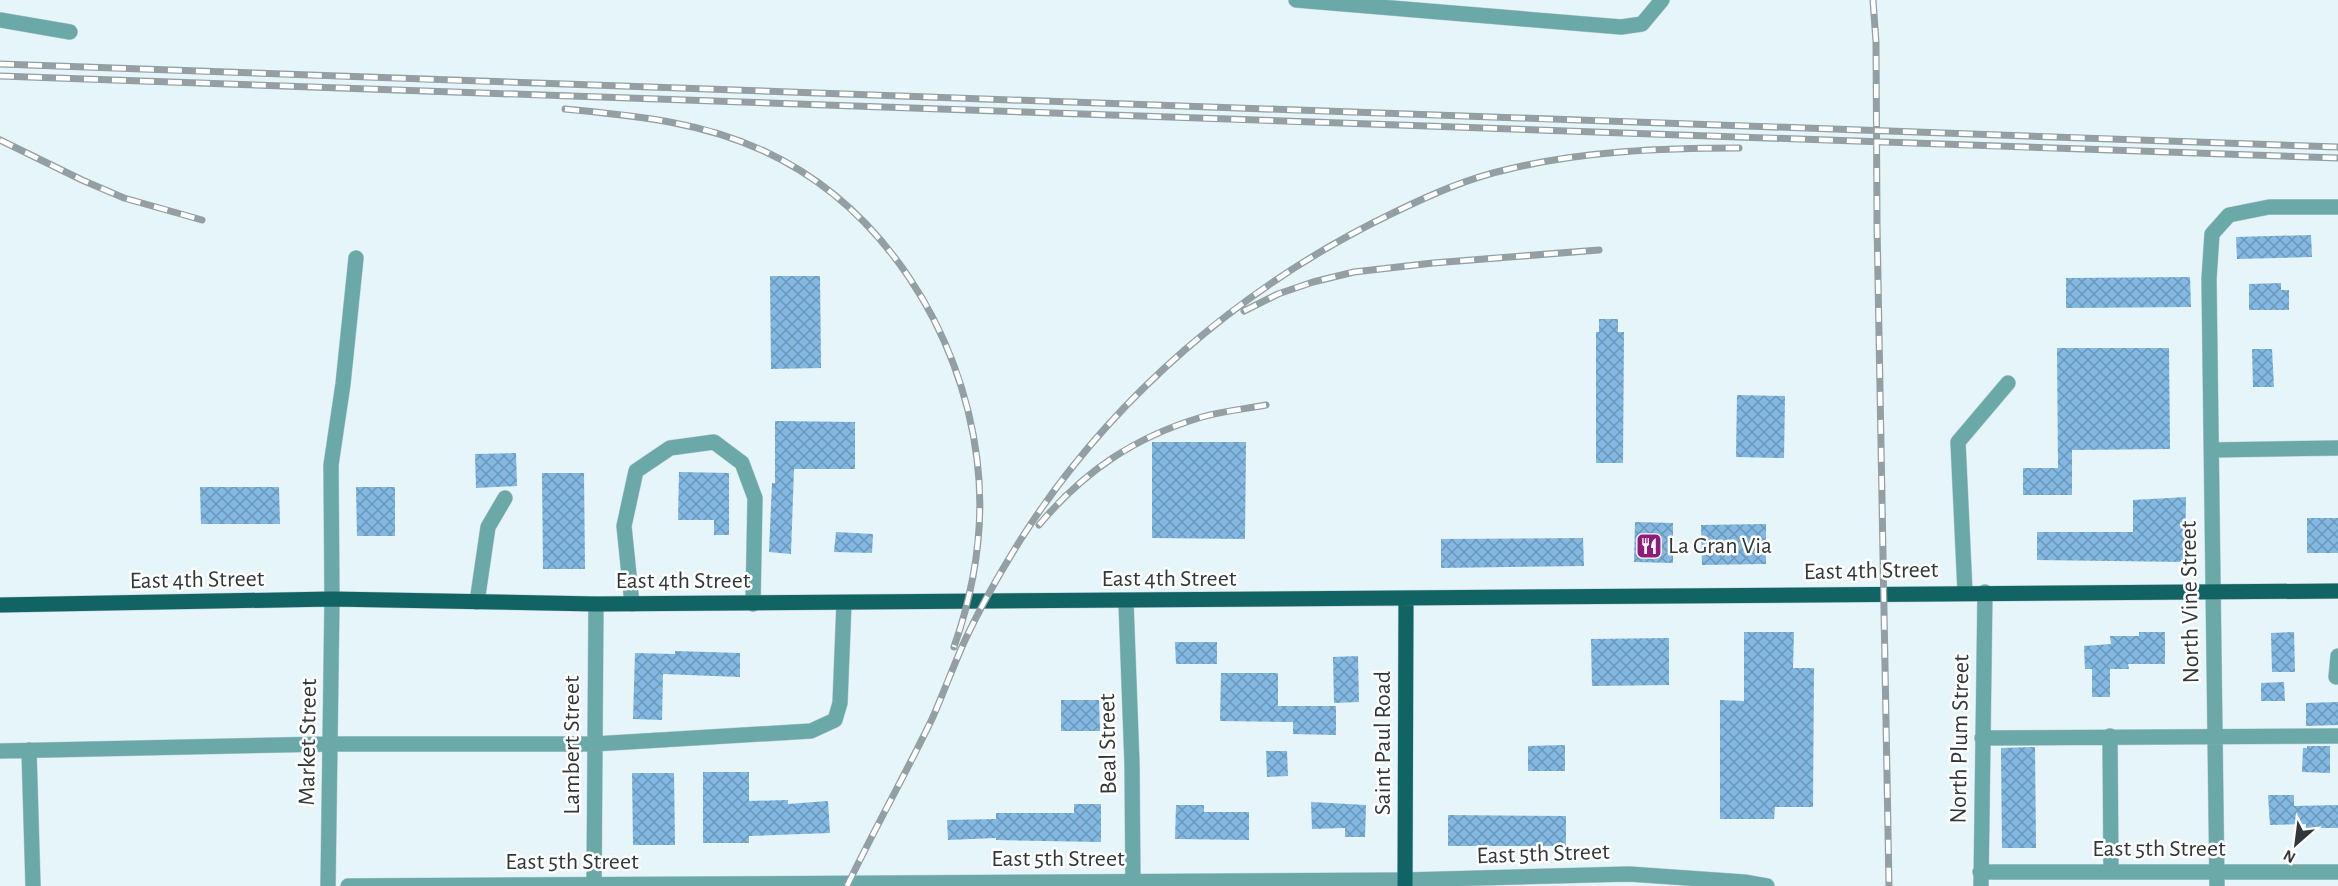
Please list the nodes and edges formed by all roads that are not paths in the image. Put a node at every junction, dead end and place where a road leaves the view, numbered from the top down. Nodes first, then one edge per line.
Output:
1 (1296, 0) edge
2 (1662, 0) edge
3 (0, 20) edge
4 (70, 32) dead end
5 (2338, 207) edge
6 (356, 258) dead end
7 (2008, 382) dead end
8 (2338, 448) edge
9 (2212, 450) junction
10 (505, 498) dead end
11 (2338, 591) edge
12 (1965, 592) junction
13 (1985, 592) junction
14 (2212, 592) junction
15 (332, 599) junction
16 (1406, 600) junction
17 (477, 602) junction
18 (1126, 602) junction
19 (844, 603) junction
20 (596, 604) junction
21 (632, 604) junction
22 (753, 604) junction
23 (0, 606) edge
24 (2338, 656) edge
25 (2336, 677) dead end
26 (2110, 736) junction
27 (2338, 736) edge
28 (2215, 737) junction
29 (1982, 738) junction
30 (330, 744) junction
31 (594, 744) junction
32 (29, 750) junction
33 (0, 751) edge
34 (2111, 871) junction
35 (2338, 872) edge
36 (1981, 879) edge
37 (2217, 879) edge
38 (1405, 883) edge
39 (869, 884) edge
40 (1132, 884) edge
41 (594, 885) edge
42 (33, 886) edge
43 (328, 886) edge
44 (348, 886) edge
45 (1767, 886) edge

1 - 2 street
3 - 4 street
5 - 9 street, North Vine Street
6 - 15 street, Market Street
7 - 12 street
8 - 9 street
9 - 14 street, North Vine Street
10 - 17 street
11 - 14 main road, East 4th Street
12 - 13 main road, East 4th Street
12 - 16 main road, East 4th Street
13 - 14 main road, East 4th Street
13 - 29 street, North Plum Street
14 - 28 street, North Vine Street
15 - 17 main road, East 4th Street
15 - 23 main road, East 4th Street
15 - 30 street, Market Street
16 - 18 main road, East 4th Street
16 - 38 main road, Saint Paul Road
17 - 20 main road, East 4th Street
18 - 19 main road, East 4th Street
18 - 40 street, Beal Street
19 - 22 main road, East 4th Street
19 - 31 street
20 - 21 main road, East 4th Street
20 - 31 street, Lambert Street
21 - 22 main road, East 4th Street
21 - 22 street
24 - 25 street
26 - 28 street
26 - 29 street
26 - 34 street
27 - 28 street
28 - 37 street, North Vine Street
29 - 36 street, North Plum Street
30 - 31 street
30 - 32 street
30 - 43 street, Market Street
31 - 41 street, Lambert Street
32 - 33 street
32 - 42 street
34 - 36 street, East 5th Street
34 - 37 street, East 5th Street
35 - 37 street, East 5th Street
38 - 40 street, East 5th Street
38 - 45 street, East 5th Street
39 - 40 street, East 5th Street
39 - 41 street, East 5th Street
41 - 44 street, East 5th Street

